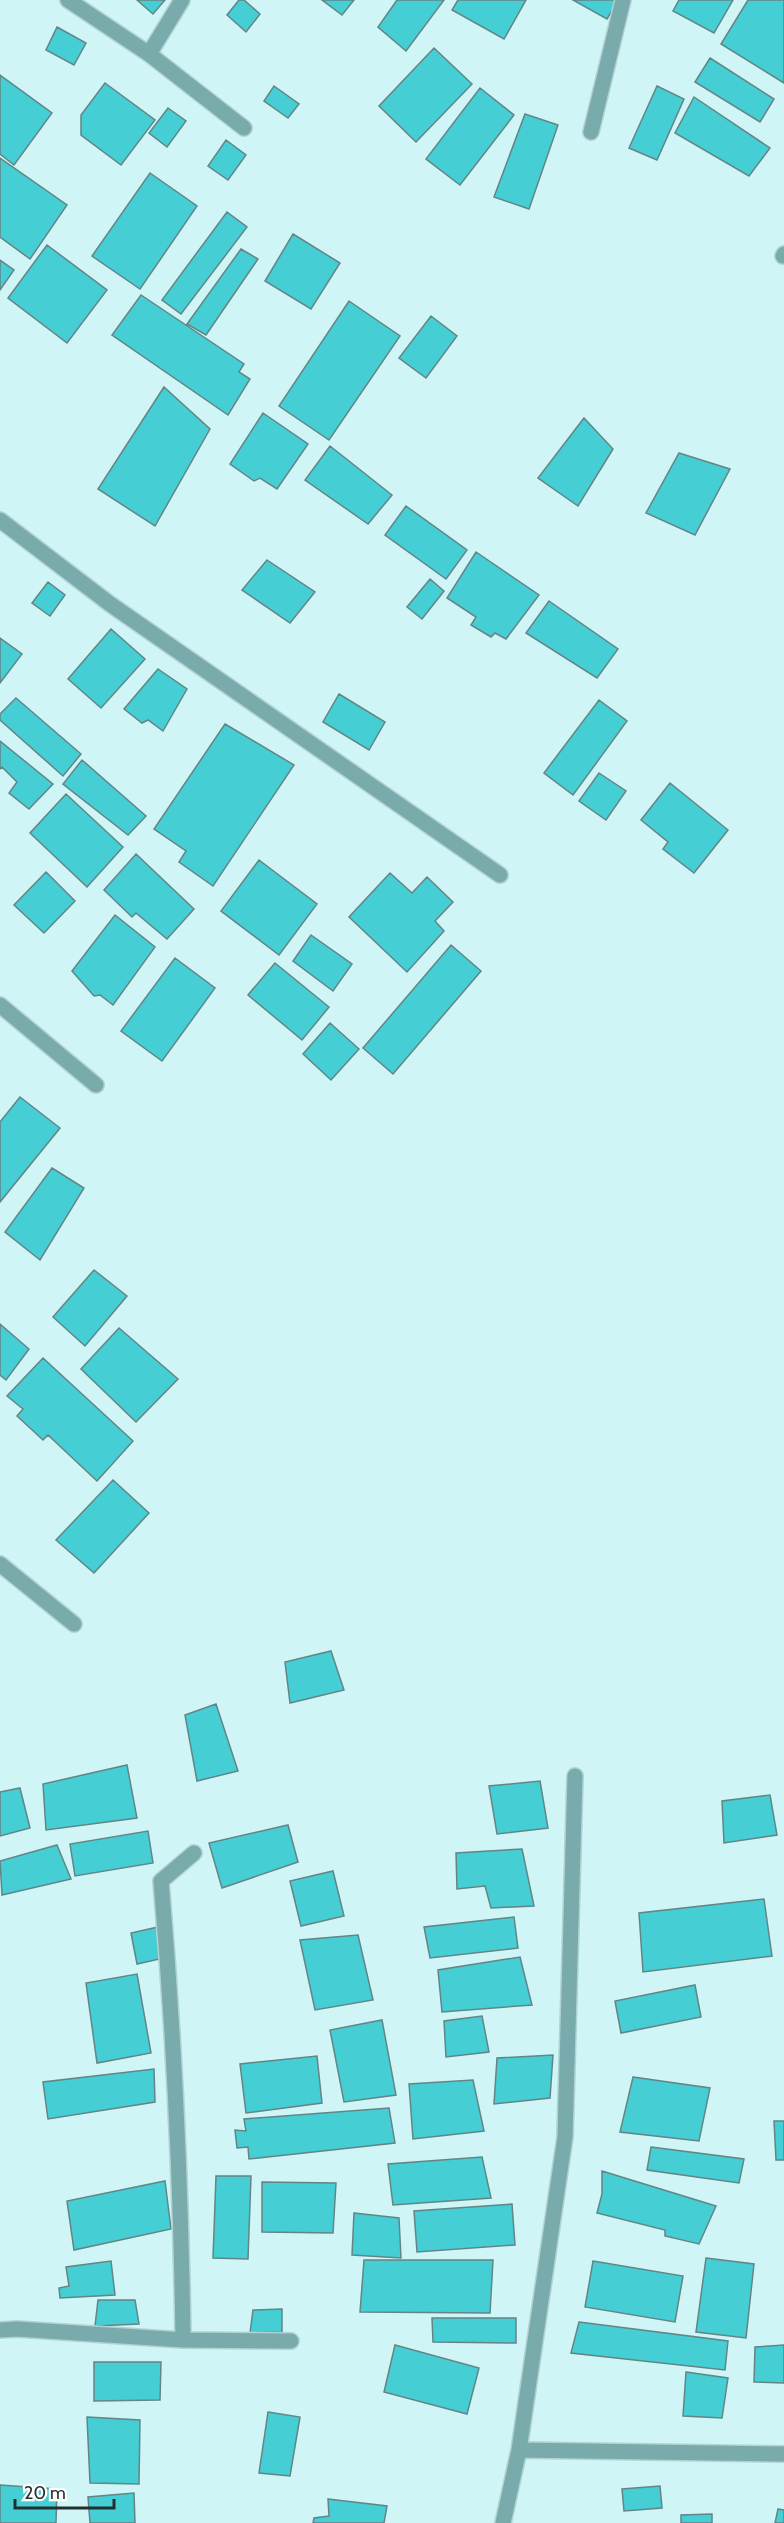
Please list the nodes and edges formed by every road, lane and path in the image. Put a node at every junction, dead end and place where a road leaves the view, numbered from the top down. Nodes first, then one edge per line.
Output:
1 (68, 0) edge
2 (182, 0) edge
3 (623, 0) edge
4 (149, 54) junction
5 (244, 128) dead end
6 (591, 132) dead end
7 (0, 520) edge
8 (500, 875) dead end
9 (0, 1005) edge
10 (96, 1085) dead end
11 (0, 1564) edge
12 (74, 1624) dead end
13 (575, 1776) dead end
14 (194, 1853) dead end
15 (0, 2330) edge
16 (183, 2340) junction
17 (291, 2341) dead end
18 (519, 2450) junction
19 (784, 2454) edge
20 (503, 2523) edge

1 - 4 street
2 - 4 street
3 - 6 street
4 - 5 street
7 - 8 street
9 - 10 street
11 - 12 street
13 - 18 street
14 - 16 street
15 - 16 street
16 - 17 street
18 - 19 street
18 - 20 street

